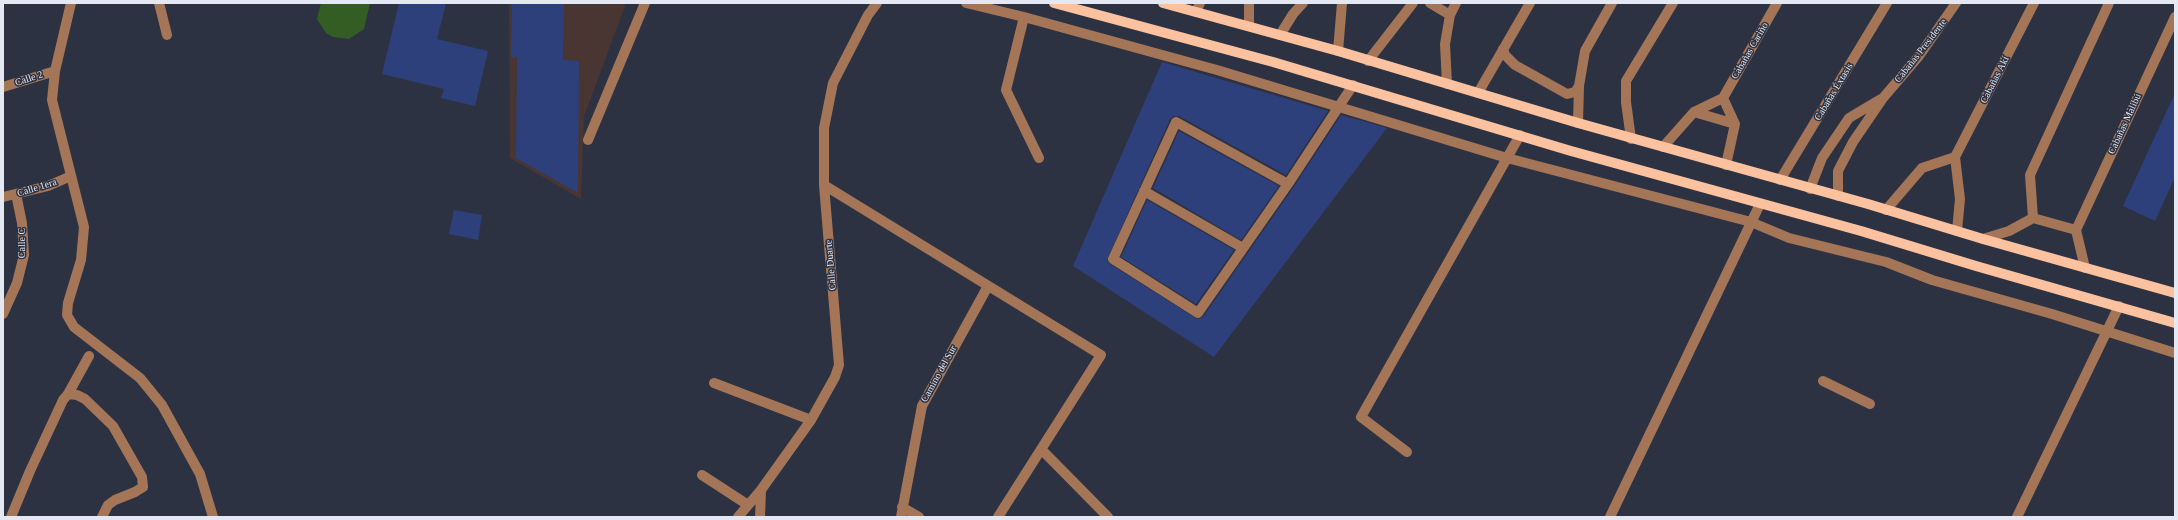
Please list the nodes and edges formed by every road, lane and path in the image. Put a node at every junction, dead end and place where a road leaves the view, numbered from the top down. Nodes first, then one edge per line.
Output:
1 (71, 3) edge
2 (159, 3) edge
3 (645, 3) edge
4 (877, 3) edge
5 (966, 3) edge
6 (1054, 3) edge
7 (1163, 3) edge
8 (1249, 3) edge
9 (1303, 3) edge
10 (1342, 3) edge
11 (1413, 3) edge
12 (1430, 3) edge
13 (1456, 3) edge
14 (1530, 3) edge
15 (1612, 3) edge
16 (1672, 3) edge
17 (1777, 3) edge
18 (1887, 3) edge
19 (1956, 3) edge
20 (2034, 3) edge
21 (2109, 3) edge
22 (1198, 7) edge
23 (1450, 15) junction
24 (1024, 17) junction
25 (2175, 17) edge
26 (1250, 26) junction
27 (167, 35) dead end
28 (1280, 35) junction
29 (1504, 49) junction
30 (1338, 51) junction
31 (1368, 60) junction
32 (55, 70) junction
33 (1447, 84) junction
34 (1353, 85) junction
35 (1579, 86) junction
36 (3, 87) edge
37 (1478, 93) junction
38 (1723, 98) junction
39 (1883, 98) junction
40 (1339, 106) junction
41 (1694, 112) junction
42 (1578, 123) junction
43 (1735, 124) junction
44 (1520, 135) junction
45 (1631, 138) junction
46 (588, 140) dead end
47 (1663, 147) junction
48 (1955, 157) junction
49 (1039, 158) dead end
50 (1507, 158) junction
51 (1726, 165) junction
52 (71, 176) junction
53 (1780, 180) junction
54 (1288, 184) junction
55 (824, 185) junction
56 (1810, 189) junction
57 (1144, 191) junction
58 (16, 194) junction
59 (1838, 196) junction
60 (3, 197) edge
61 (1760, 204) junction
62 (1886, 210) junction
63 (2033, 218) junction
64 (1752, 222) junction
65 (2076, 230) junction
66 (1957, 231) junction
67 (1983, 239) junction
68 (1243, 248) junction
69 (2085, 268) junction
70 (988, 286) junction
71 (2175, 293) edge
72 (2119, 306) junction
73 (3, 314) edge
74 (2175, 323) edge
75 (2106, 332) junction
76 (2175, 354) edge
77 (89, 356) dead end
78 (1823, 381) dead end
79 (714, 383) dead end
80 (68, 394) junction
81 (1870, 404) dead end
82 (811, 420) junction
83 (1041, 449) junction
84 (1407, 452) dead end
85 (702, 476) dead end
86 (761, 490) junction
87 (748, 505) junction
88 (901, 512) edge
89 (11, 517) edge
90 (102, 517) edge
91 (213, 517) edge
92 (738, 517) edge
93 (760, 517) edge
94 (919, 517) edge
95 (998, 517) edge
96 (1108, 517) edge
97 (1610, 517) edge
98 (2017, 517) edge

1 - 32 street
2 - 27 street
3 - 46 street
4 - 55 street, Calle Duarte
5 - 24 street
6 - 34 main road
7 - 22 main road
8 - 26 street
9 - 28 street
10 - 30 street
11 - 31 street
12 - 23 street
13 - 23 street
14 - 29 street
15 - 35 street
16 - 45 street
17 - 38 street, Cabañas Cariño
18 - 53 street, Cabañas Éxtasis
19 - 39 street, Cabañas Presidente
20 - 48 street, Cabañas Akí
21 - 63 street
22 - 26 main road
23 - 33 street
24 - 40 street
24 - 49 street
25 - 65 street, Cabañas Malibú
26 - 28 main road
28 - 30 main road
29 - 35 street
29 - 37 street
30 - 31 main road
31 - 33 main road
32 - 36 street, Calle 2
32 - 52 street
33 - 37 main road
34 - 40 street
34 - 44 main road
35 - 42 street
37 - 42 main road
38 - 41 street
38 - 43 street
39 - 56 street, Cabañas Presidente
39 - 59 street, Cabañas Presidente
40 - 50 street
40 - 54 street
41 - 43 street
41 - 47 street
42 - 45 main road
43 - 51 street
44 - 50 street
44 - 61 main road
45 - 47 main road
47 - 51 main road
48 - 62 street
48 - 66 street
50 - 64 street
50 - 84 street
51 - 53 main road
52 - 58 street, Calle 1era
52 - 91 street
53 - 56 main road
54 - 57 street
54 - 68 street
55 - 70 street
55 - 82 street, Calle Duarte
56 - 59 main road
57 - 68 street
57 - 68 street
58 - 60 street, Calle 1era
58 - 73 street, Calle C
59 - 62 main road
61 - 64 street
61 - 72 main road
62 - 66 main road
63 - 65 street
63 - 67 street
64 - 75 street
64 - 97 street
65 - 69 street
66 - 67 main road
67 - 69 main road
69 - 71 main road
70 - 83 street
70 - 88 street, Camino del Sur
72 - 74 main road
72 - 75 street
75 - 76 street
75 - 98 street
77 - 80 street
78 - 81 street
79 - 82 street
80 - 89 street
80 - 90 street
82 - 86 street, Calle Duarte
83 - 95 street
83 - 96 street
85 - 87 street
86 - 87 street, Calle Duarte
86 - 93 street
87 - 92 street, Calle Duarte
88 - 94 street

